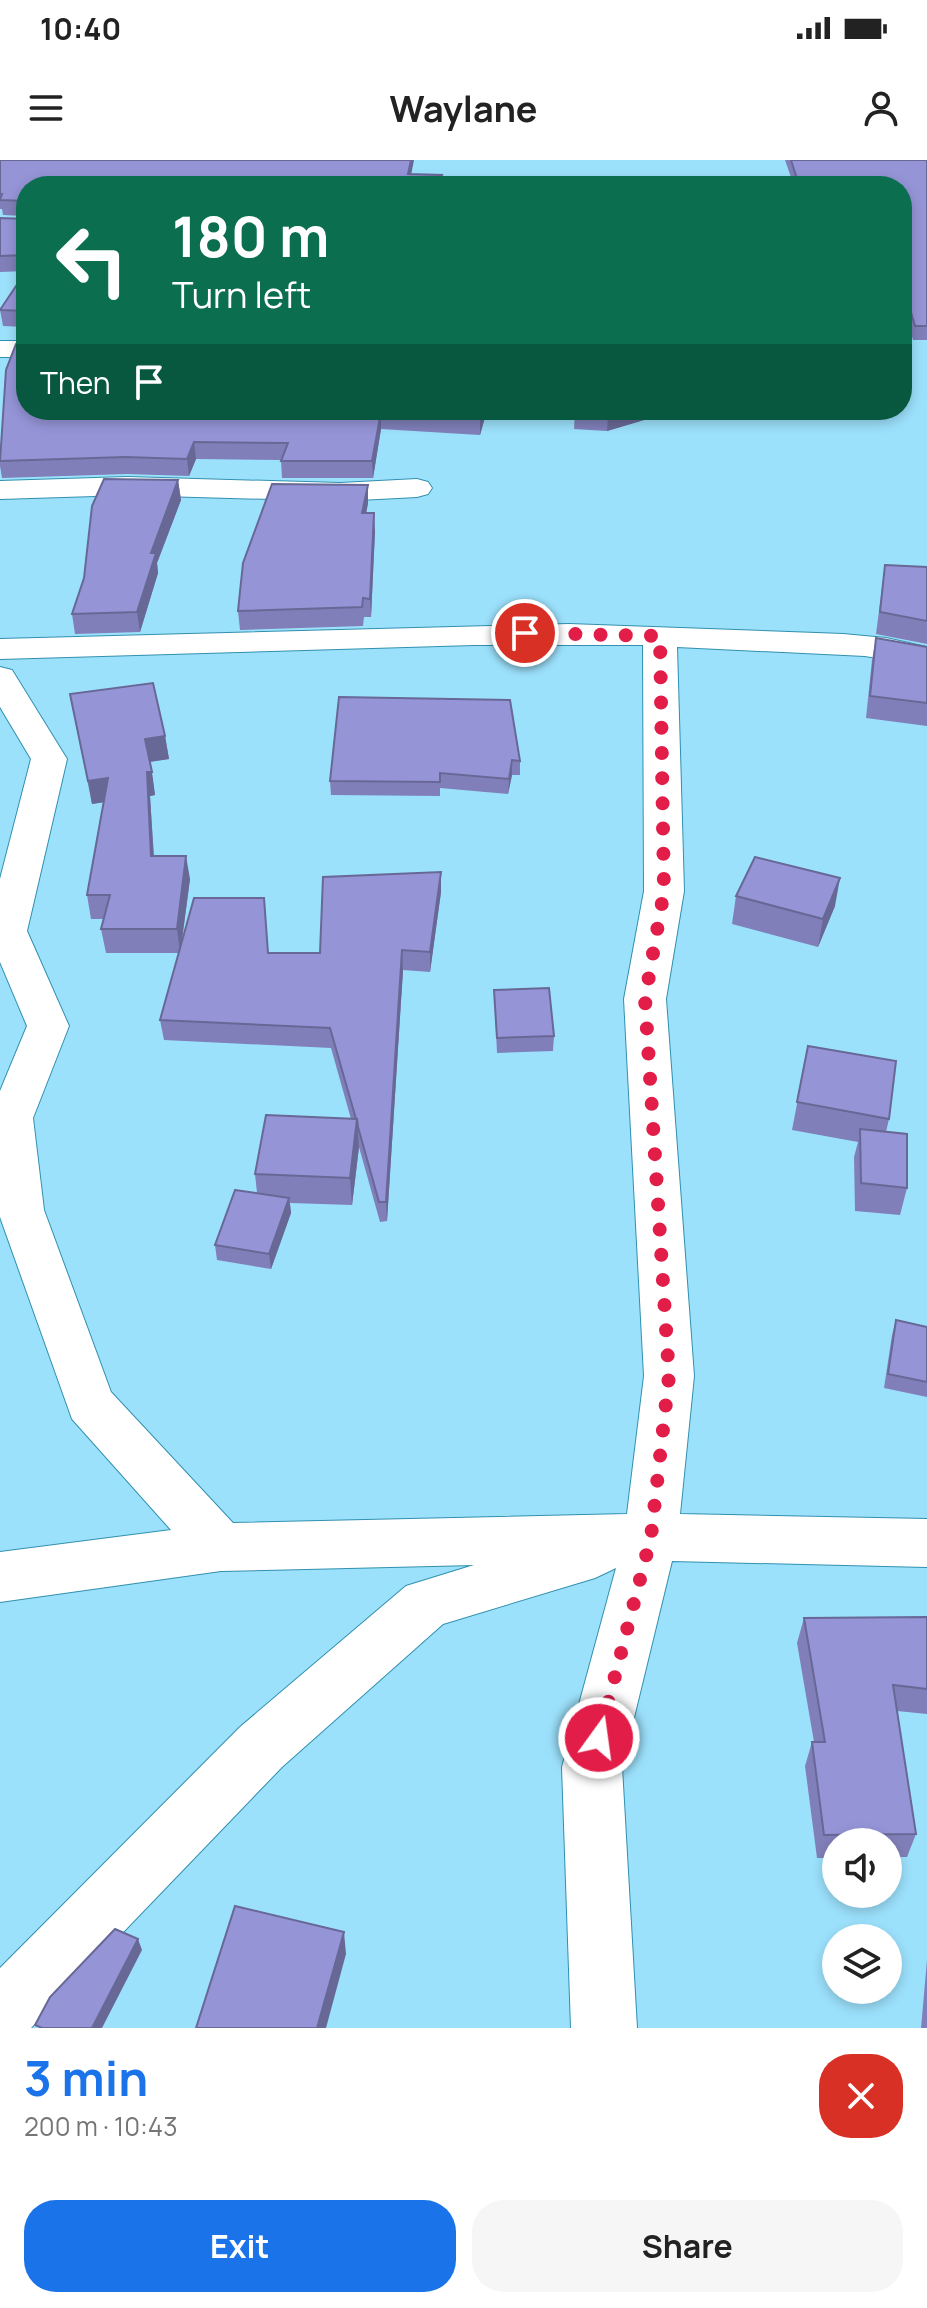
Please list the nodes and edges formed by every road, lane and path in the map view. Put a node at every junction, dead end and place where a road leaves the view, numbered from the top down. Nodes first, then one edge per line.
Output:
1 (417, 488) dead end
2 (0, 490) edge
3 (660, 636) junction
4 (0, 649) edge
5 (927, 657) edge
6 (0, 677) edge
7 (651, 1537) junction
8 (927, 1543) edge
9 (221, 1547) junction
10 (0, 1577) edge
11 (0, 2014) edge
12 (604, 2028) edge

1 - 2 street
3 - 4 street
3 - 5 street
3 - 7 street
6 - 9 street
7 - 8 street
7 - 9 street
7 - 11 street
7 - 12 street
9 - 10 street

